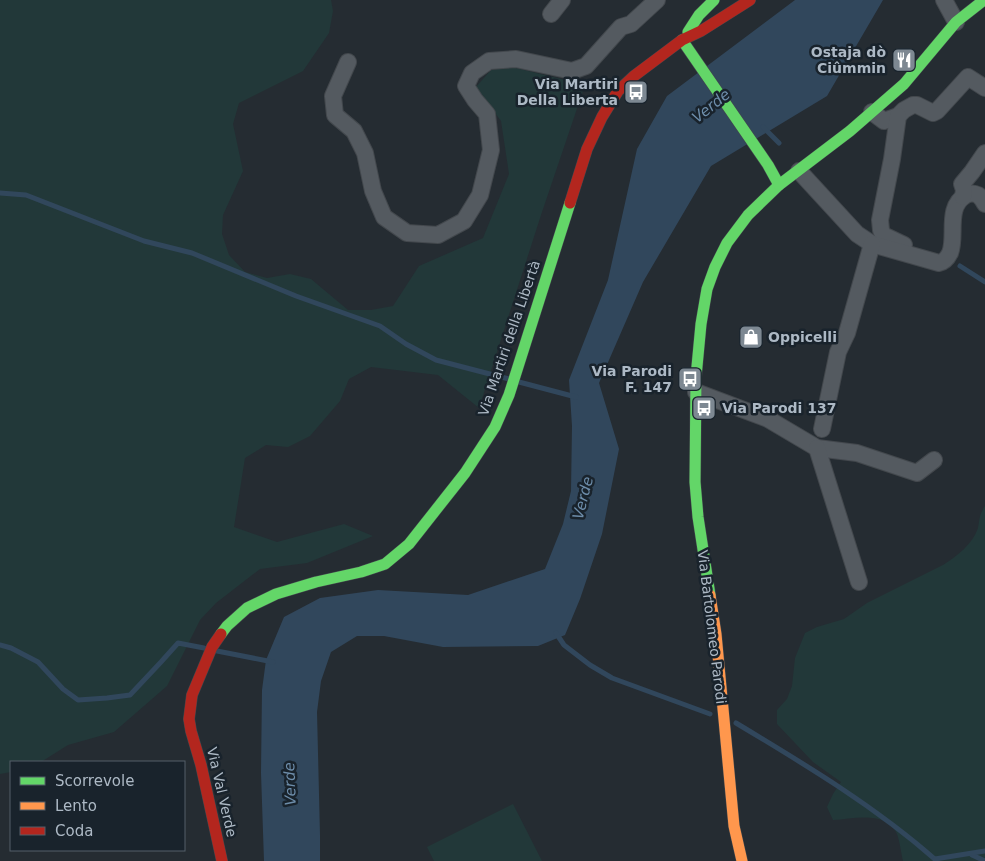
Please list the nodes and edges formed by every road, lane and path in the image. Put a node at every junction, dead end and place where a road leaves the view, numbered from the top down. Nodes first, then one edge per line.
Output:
1 (562, 0) edge
2 (656, 0) edge
3 (714, 0) edge
4 (750, 0) edge
5 (944, 0) edge
6 (984, 0) edge
7 (550, 14) dead end
8 (956, 22) junction
9 (682, 40) junction
10 (348, 62) dead end
11 (985, 88) edge
12 (872, 112) junction
13 (898, 116) junction
14 (985, 153) edge
15 (799, 171) junction
16 (779, 186) junction
17 (963, 197) junction
18 (985, 204) edge
19 (872, 244) junction
20 (919, 258) junction
21 (696, 392) junction
22 (822, 429) dead end
23 (817, 448) junction
24 (934, 460) dead end
25 (860, 582) dead end
26 (190, 731) joint
27 (222, 861) edge
28 (742, 861) edge

1 - 7 street
2 - 10 street
3 - 9 main road
4 - 9 main road, Via Martiri della Libertà
5 - 8 street
6 - 8 main road, Via Bartolomeo Parodi
8 - 12 main road, Via Bartolomeo Parodi
9 - 16 main road
9 - 26 main road, Via Martiri della Libertà
11 - 13 street
12 - 13 street
12 - 15 main road, Via Bartolomeo Parodi
13 - 20 street
14 - 17 street
15 - 16 main road, Via Bartolomeo Parodi
15 - 19 street
16 - 21 main road, Via Bartolomeo Parodi
17 - 18 street
17 - 20 street
19 - 20 street
19 - 22 street
21 - 23 street
21 - 28 main road, Via Bartolomeo Parodi
23 - 24 street
23 - 25 street
26 - 27 main road, Via Val Verde

